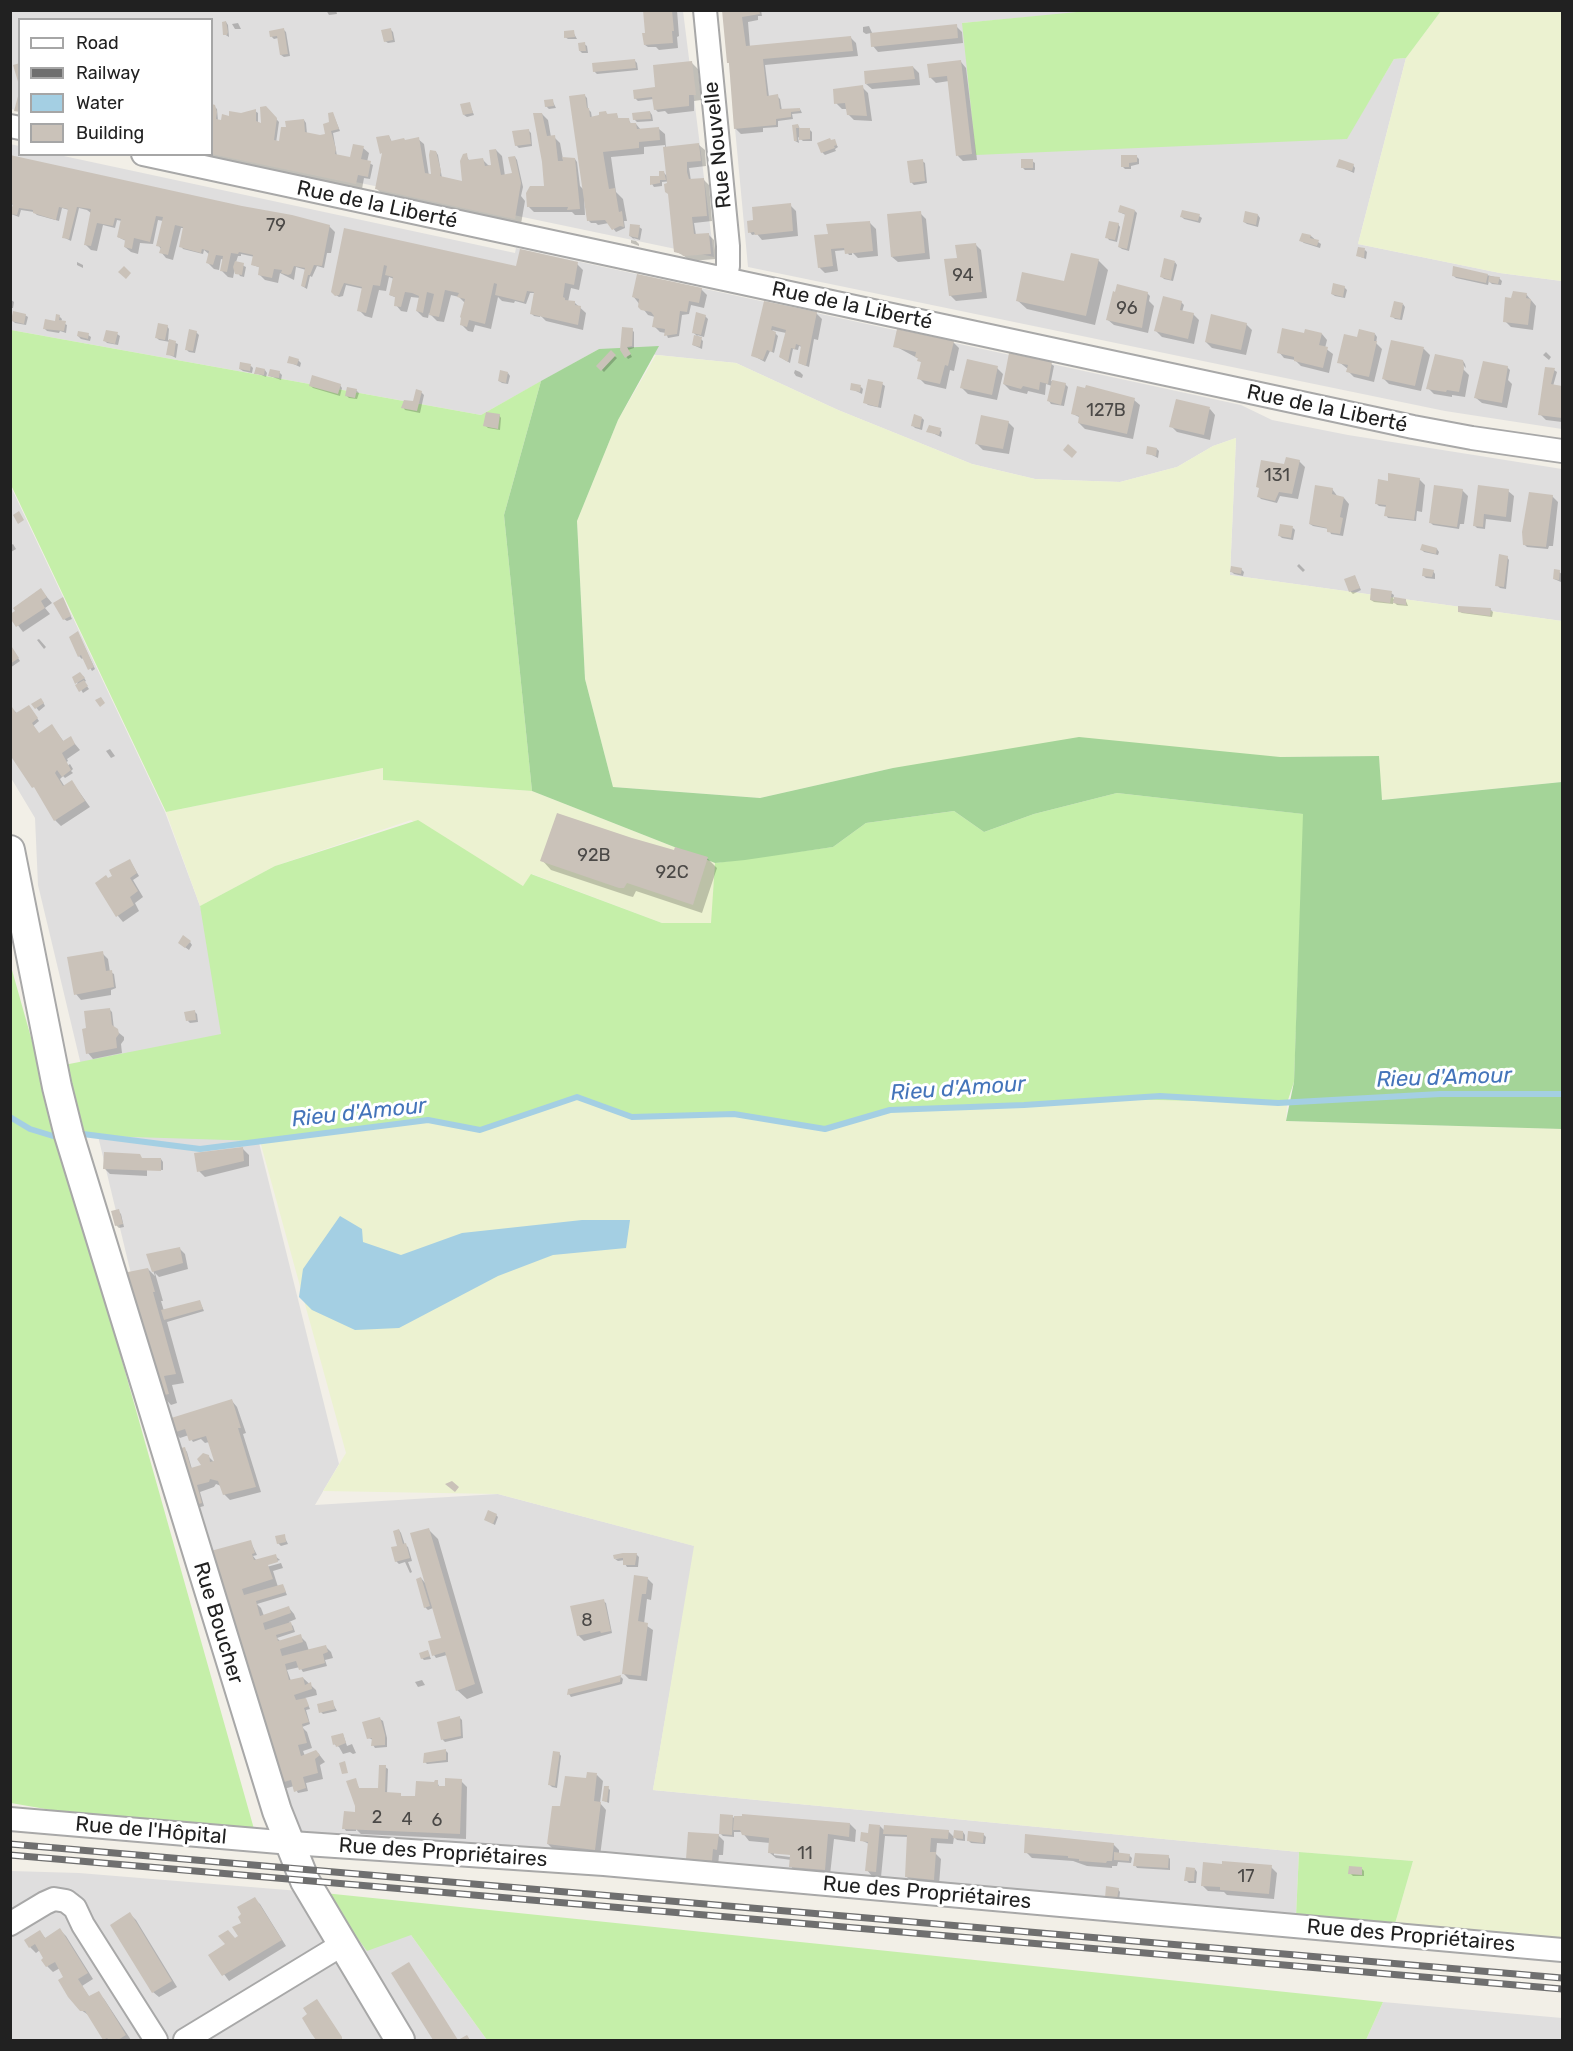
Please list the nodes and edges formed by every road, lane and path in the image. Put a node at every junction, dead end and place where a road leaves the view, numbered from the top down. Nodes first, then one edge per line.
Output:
1 (705, 10) edge
2 (152, 156) edge
3 (725, 279) junction
4 (1563, 451) edge
5 (10, 850) edge
6 (10, 1819) edge
7 (291, 1843) junction
8 (10, 1924) edge
9 (343, 1944) junction
10 (1563, 1950) edge
11 (156, 2040) edge
12 (185, 2040) edge
13 (400, 2040) edge

1 - 3 street, Rue Nouvelle
2 - 3 street, Rue de la Liberté
3 - 4 street, Rue de la Liberté
5 - 7 street, Rue Boucher
6 - 7 street, Rue de l'Hôpital
7 - 9 street, Rue Boucher
7 - 10 street, Rue des Propriétaires
8 - 11 street
9 - 12 street
9 - 13 street, Rue Boucher

